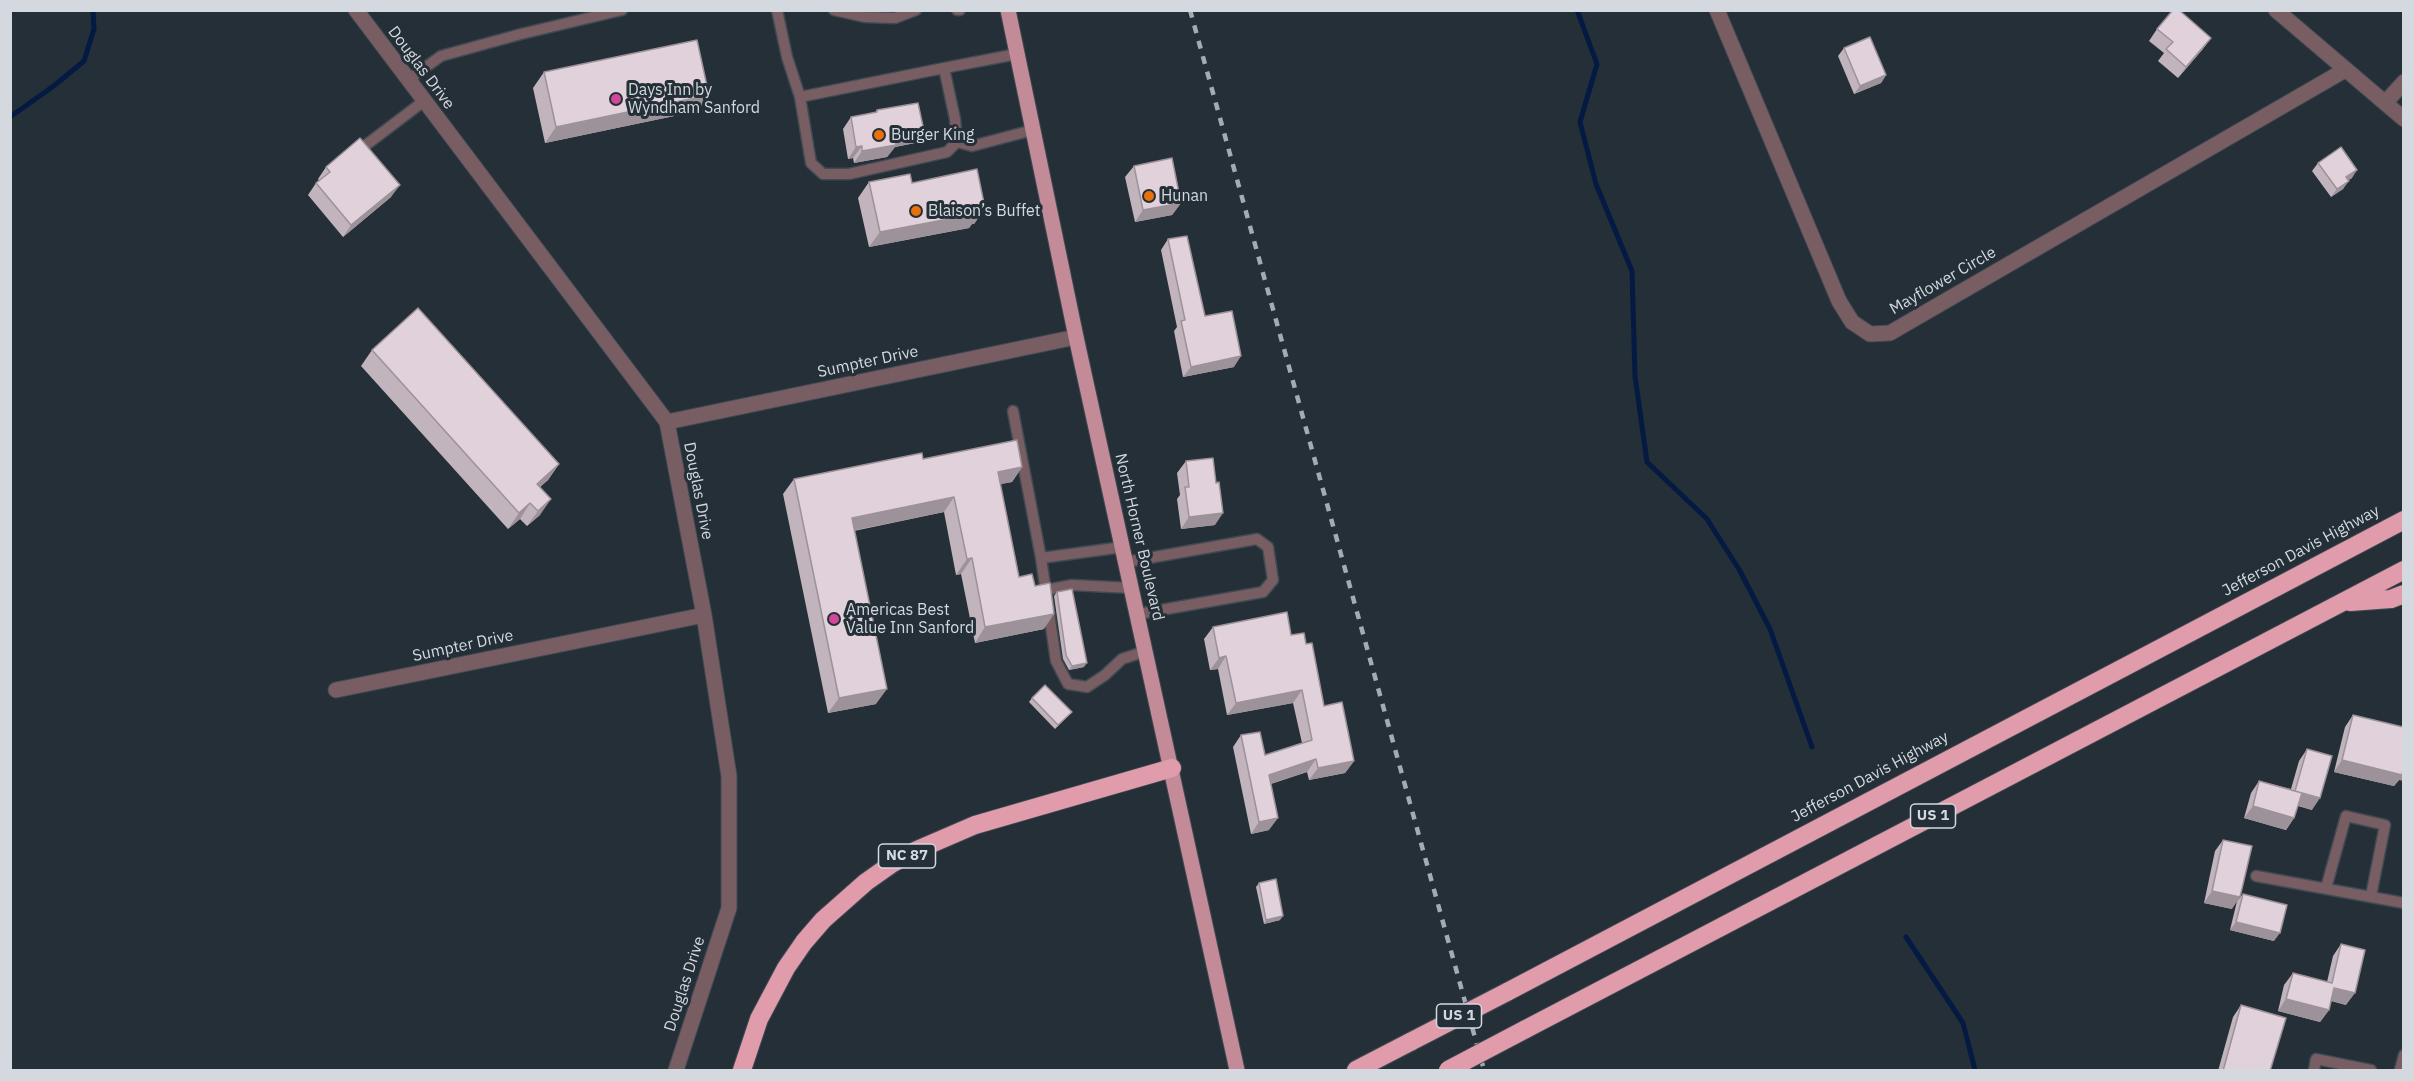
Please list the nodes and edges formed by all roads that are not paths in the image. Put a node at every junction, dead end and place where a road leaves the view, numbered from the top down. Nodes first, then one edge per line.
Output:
1 (356, 10) edge
2 (622, 10) edge
3 (777, 10) edge
4 (834, 10) edge
5 (916, 10) edge
6 (1008, 10) edge
7 (1717, 10) edge
8 (2276, 10) edge
9 (1017, 54) junction
10 (944, 68) junction
11 (2345, 70) junction
12 (408, 80) junction
13 (2403, 82) edge
14 (800, 97) junction
15 (424, 101) junction
16 (2385, 103) junction
17 (2403, 119) edge
18 (1033, 130) junction
19 (957, 142) junction
20 (362, 148) edge
21 (1076, 337) junction
22 (1013, 411) dead end
23 (667, 422) junction
24 (2403, 506) edge
25 (2396, 524) edge
26 (1124, 555) junction
27 (1041, 558) junction
28 (2403, 570) edge
29 (1132, 588) junction
30 (1046, 590) junction
31 (2403, 594) edge
32 (2342, 603) junction
33 (1138, 614) junction
34 (704, 615) junction
35 (1146, 651) junction
36 (336, 690) dead end
37 (1172, 768) junction
38 (2256, 876) dead end
39 (2326, 888) junction
40 (2371, 896) junction
41 (2403, 903) edge
42 (2403, 1055) edge
43 (676, 1071) edge
44 (742, 1071) edge
45 (1237, 1071) edge
46 (1356, 1071) edge
47 (1448, 1071) edge
48 (2313, 1071) edge
49 (2371, 1071) edge
50 (2400, 1071) edge

1 - 12 street, Douglas Drive
2 - 12 lane
3 - 14 lane
4 - 5 lane
6 - 9 main road, North Horner Boulevard
7 - 11 street, Mayflower Circle
8 - 11 street
9 - 10 lane
9 - 18 main road, North Horner Boulevard
10 - 14 lane
10 - 19 lane
11 - 16 street
12 - 15 street, Douglas Drive
13 - 16 street
14 - 19 lane
15 - 20 lane
15 - 23 street, Douglas Drive
16 - 17 street
18 - 19 lane
18 - 21 main road, North Horner Boulevard
21 - 23 street, Sumpter Drive
21 - 26 main road, North Horner Boulevard
22 - 27 lane
23 - 34 street, Douglas Drive
24 - 25 highway
25 - 46 highway, Jefferson Davis Highway / US 1, bridge
26 - 27 lane
26 - 29 main road, North Horner Boulevard
26 - 33 lane
27 - 30 lane
28 - 32 highway, US 1
29 - 30 lane
29 - 33 main road, North Horner Boulevard
30 - 35 lane
31 - 32 highway
32 - 47 highway, US 1, bridge
33 - 35 main road, North Horner Boulevard
34 - 36 street, Sumpter Drive
34 - 43 street, Douglas Drive
35 - 37 main road, North Horner Boulevard
37 - 44 highway, NC 87
37 - 45 main road, North Horner Boulevard
38 - 39 lane
39 - 40 lane
39 - 40 lane
40 - 41 lane
42 - 50 lane
48 - 49 lane

